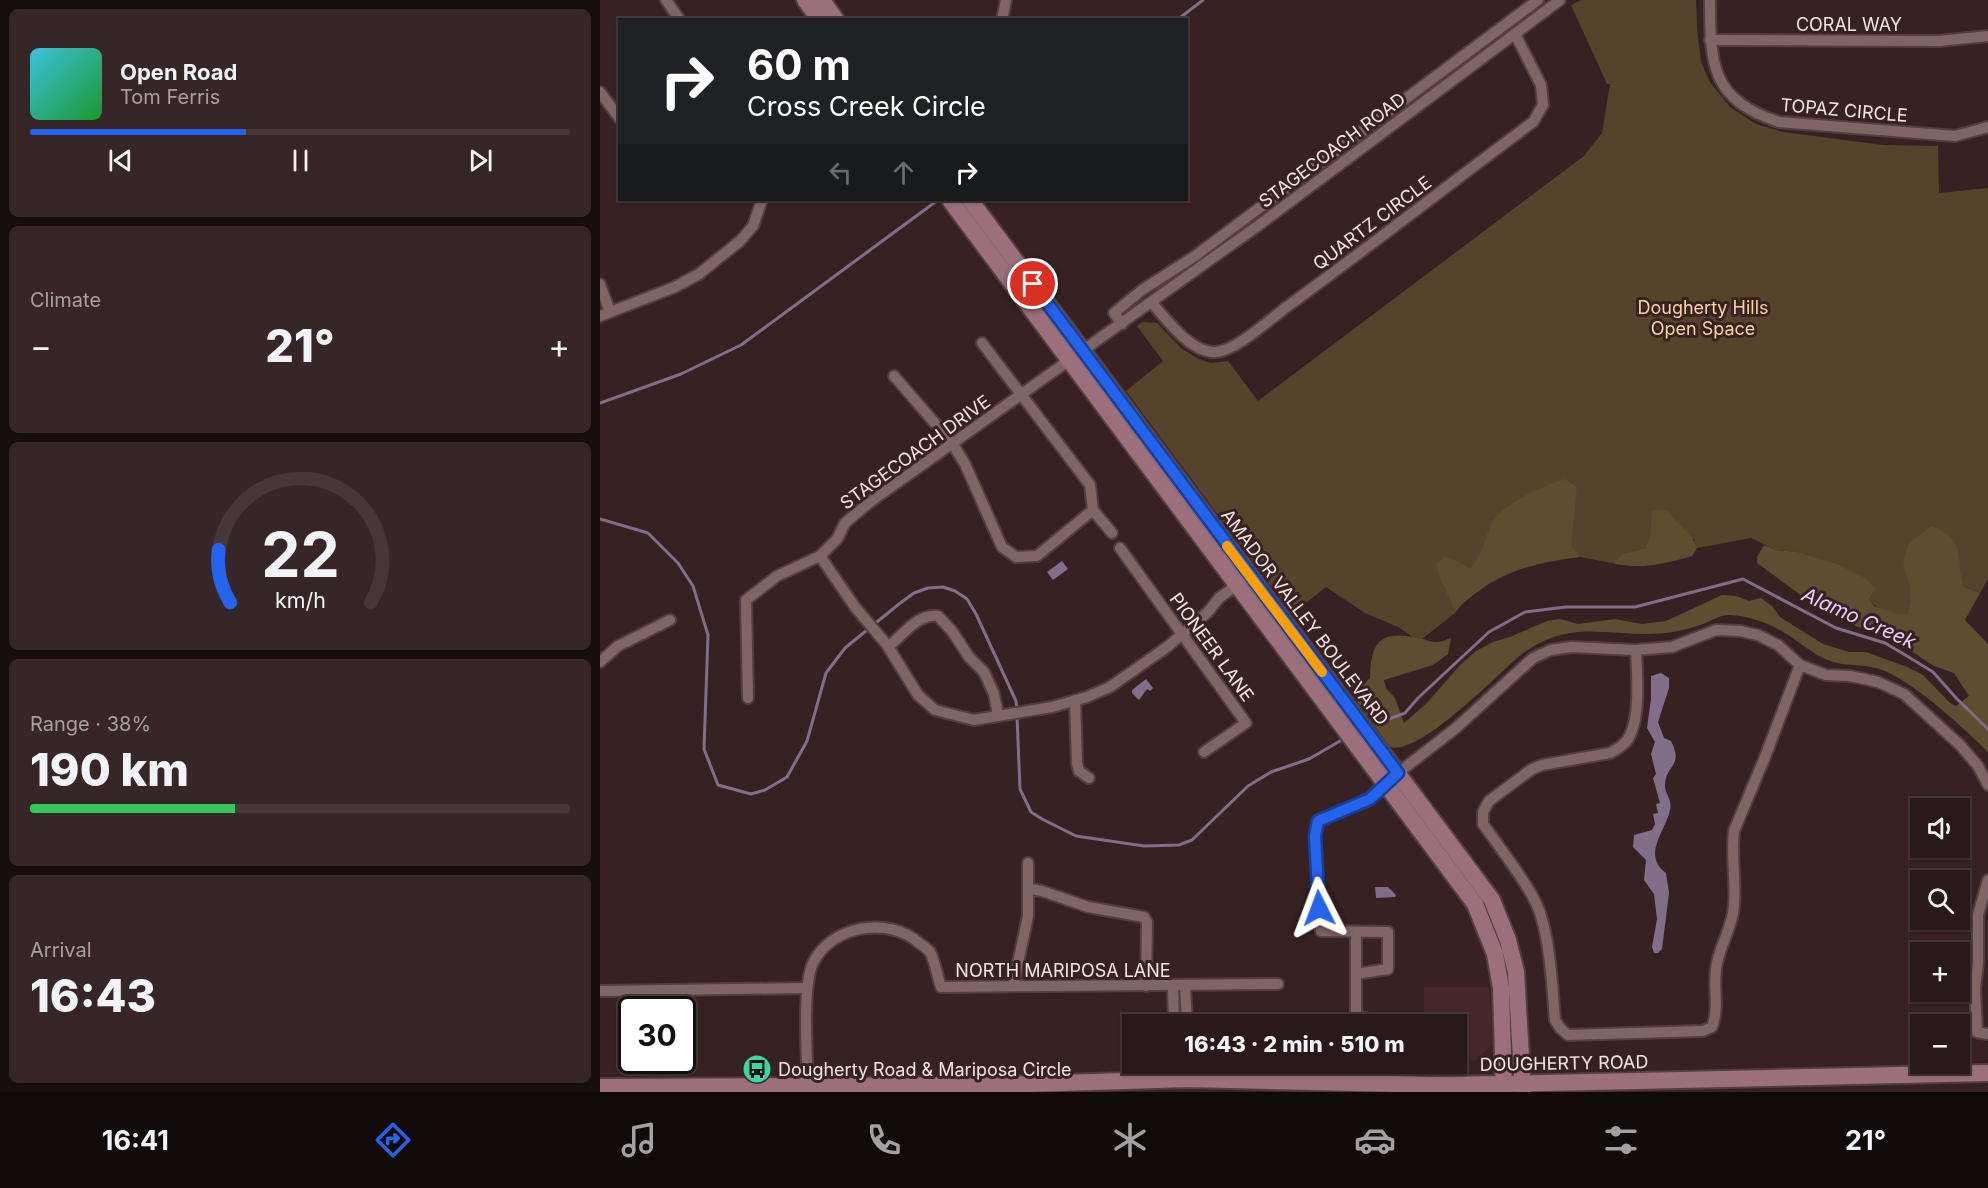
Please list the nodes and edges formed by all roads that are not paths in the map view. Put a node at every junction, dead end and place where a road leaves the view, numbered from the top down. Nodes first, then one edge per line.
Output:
1 (666, 0) edge
2 (805, 0) edge
3 (822, 0) edge
4 (1006, 0) edge
5 (1538, 0) edge
6 (1560, 0) edge
7 (1710, 0) edge
8 (679, 18) edge
9 (818, 18) edge
10 (835, 18) edge
11 (1002, 18) edge
12 (1515, 34) junction
13 (1988, 36) edge
14 (1710, 40) junction
15 (1478, 46) junction
16 (1486, 55) junction
17 (600, 92) edge
18 (1385, 113) junction
19 (618, 115) edge
20 (1394, 124) junction
21 (1988, 127) edge
22 (762, 201) edge
23 (962, 202) edge
24 (1261, 207) junction
25 (1269, 218) junction
26 (600, 284) edge
27 (1152, 303) junction
28 (605, 314) edge
29 (1122, 324) junction
30 (982, 343) dead end
31 (1076, 355) junction
32 (894, 376) dead end
33 (1022, 395) junction
34 (952, 443) junction
35 (1093, 510) junction
36 (1112, 533) dead end
37 (1120, 548) dead end
38 (820, 556) junction
39 (1243, 580) junction
40 (670, 620) dead end
41 (1182, 635) junction
42 (886, 645) junction
43 (1636, 650) junction
44 (600, 662) edge
45 (1800, 665) junction
46 (748, 698) dead end
47 (1075, 700) junction
48 (1000, 715) junction
49 (1204, 752) dead end
50 (1089, 778) dead end
51 (1391, 778) junction
52 (1988, 784) edge
53 (1028, 863) dead end
54 (1988, 880) edge
55 (1029, 889) junction
56 (1356, 933) junction
57 (1356, 974) junction
58 (1278, 984) dead end
59 (1013, 986) junction
60 (1146, 986) junction
61 (1173, 986) junction
62 (1185, 986) junction
63 (807, 988) junction
64 (600, 991) edge
65 (1174, 1014) edge
66 (1186, 1014) edge
67 (1356, 1014) edge
68 (1988, 1034) edge
69 (1988, 1073) edge
70 (1179, 1076) edge
71 (600, 1087) edge
72 (1504, 1088) edge
73 (1523, 1088) edge
74 (808, 1089) edge

1 - 8 street
2 - 9 street
3 - 10 street
4 - 11 street
5 - 15 street, STAGECOACH ROAD
6 - 12 street, STAGECOACH ROAD
7 - 14 street, TOPAZ CIRCLE
12 - 16 street, STAGECOACH ROAD
12 - 27 street, QUARTZ CIRCLE
13 - 14 street, CORAL WAY
14 - 21 street, TOPAZ CIRCLE
15 - 16 street
15 - 18 street, STAGECOACH ROAD
16 - 20 street, STAGECOACH ROAD
17 - 19 street
18 - 20 street
18 - 24 street, STAGECOACH ROAD
20 - 25 street, STAGECOACH ROAD
22 - 28 street
23 - 31 street, AMADOR VALLEY BOULEVARD
24 - 25 street
24 - 29 street, STAGECOACH ROAD
25 - 27 street, STAGECOACH ROAD
26 - 28 street
27 - 29 street, STAGECOACH ROAD
29 - 31 street, STAGECOACH ROAD
30 - 33 street
31 - 33 street, STAGECOACH DRIVE
31 - 39 street, AMADOR VALLEY BOULEVARD
32 - 34 street
33 - 34 street, STAGECOACH DRIVE
33 - 35 street
34 - 35 street
34 - 38 street, STAGECOACH DRIVE
35 - 36 street
37 - 41 street, PIONEER LANE
38 - 42 street
38 - 46 street, STAGECOACH DRIVE
39 - 41 street
39 - 51 street, AMADOR VALLEY BOULEVARD
40 - 44 street
41 - 47 street
41 - 49 street, PIONEER LANE
42 - 48 street
42 - 48 street
43 - 45 street
43 - 45 street
43 - 51 street
45 - 52 street
47 - 48 street
47 - 50 street
51 - 56 street
51 - 72 street, AMADOR VALLEY BOULEVARD
51 - 73 street, AMADOR VALLEY BOULEVARD
53 - 55 street
54 - 68 street
55 - 59 street
55 - 60 street
56 - 57 street
56 - 57 street
57 - 67 street
58 - 62 street, NORTH MARIPOSA LANE
59 - 60 street, NORTH MARIPOSA LANE
59 - 63 street, NORTH MARIPOSA LANE
60 - 61 street, NORTH MARIPOSA LANE
61 - 62 street, NORTH MARIPOSA LANE
61 - 65 street
62 - 66 street
63 - 64 street
63 - 74 street
69 - 73 street, DOUGHERTY ROAD
70 - 72 street, DOUGHERTY ROAD
70 - 74 street, DOUGHERTY ROAD
71 - 74 street, DOUGHERTY ROAD
72 - 73 street, DOUGHERTY ROAD

